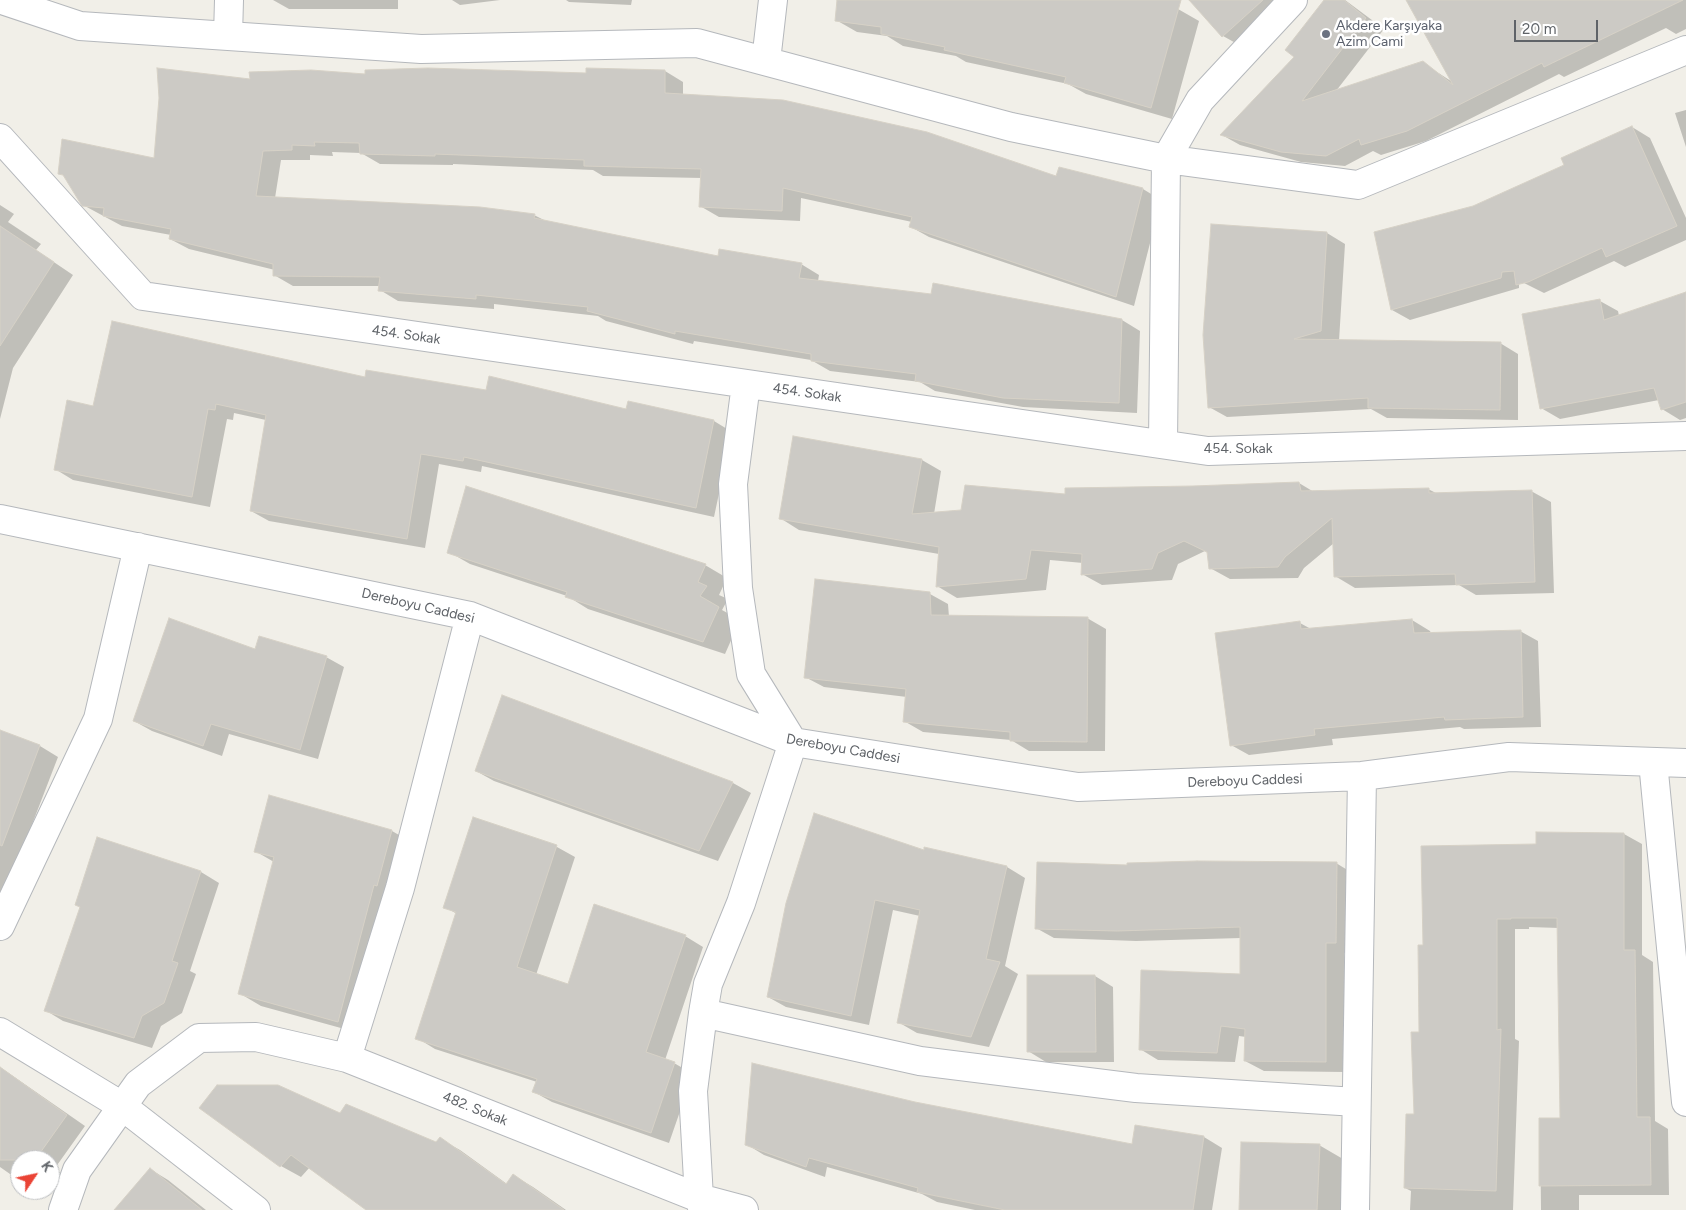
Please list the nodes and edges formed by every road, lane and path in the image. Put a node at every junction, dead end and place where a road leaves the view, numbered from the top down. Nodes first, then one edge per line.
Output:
1 (2, 0) edge
2 (229, 0) edge
3 (773, 0) edge
4 (1293, 0) edge
5 (228, 36) junction
6 (1686, 50) edge
7 (766, 61) junction
8 (0, 138) edge
9 (1166, 159) junction
10 (746, 384) junction
11 (1686, 436) edge
12 (1163, 444) junction
13 (0, 518) edge
14 (138, 547) junction
15 (470, 616) junction
16 (793, 742) junction
17 (1652, 762) junction
18 (1686, 763) edge
19 (1362, 776) junction
20 (0, 926) edge
21 (703, 1012) junction
22 (0, 1032) edge
23 (347, 1058) junction
24 (1356, 1102) junction
25 (1686, 1102) edge
26 (122, 1106) junction
27 (701, 1204) edge
28 (63, 1210) edge
29 (256, 1210) edge
30 (744, 1210) edge
31 (1354, 1210) edge

1 - 5 street
2 - 5 street
3 - 7 street
4 - 9 street
5 - 7 street
6 - 9 street
7 - 9 street
8 - 10 street, 454. Sokak
9 - 12 street
10 - 12 street, 454. Sokak
10 - 16 street
11 - 12 street, 454. Sokak
13 - 14 street, Dereboyu Caddesi
14 - 15 street, Dereboyu Caddesi
14 - 20 street
15 - 16 street, Dereboyu Caddesi
15 - 23 street
16 - 19 street, Dereboyu Caddesi
16 - 21 street
17 - 18 street, Dereboyu Caddesi
17 - 19 street, Dereboyu Caddesi
17 - 25 street
19 - 24 street
21 - 24 street
21 - 27 street
22 - 26 street
23 - 26 street, 482. Sokak
23 - 27 street, 482. Sokak
24 - 31 street
26 - 28 street
26 - 29 street
27 - 30 street, 482. Sokak

